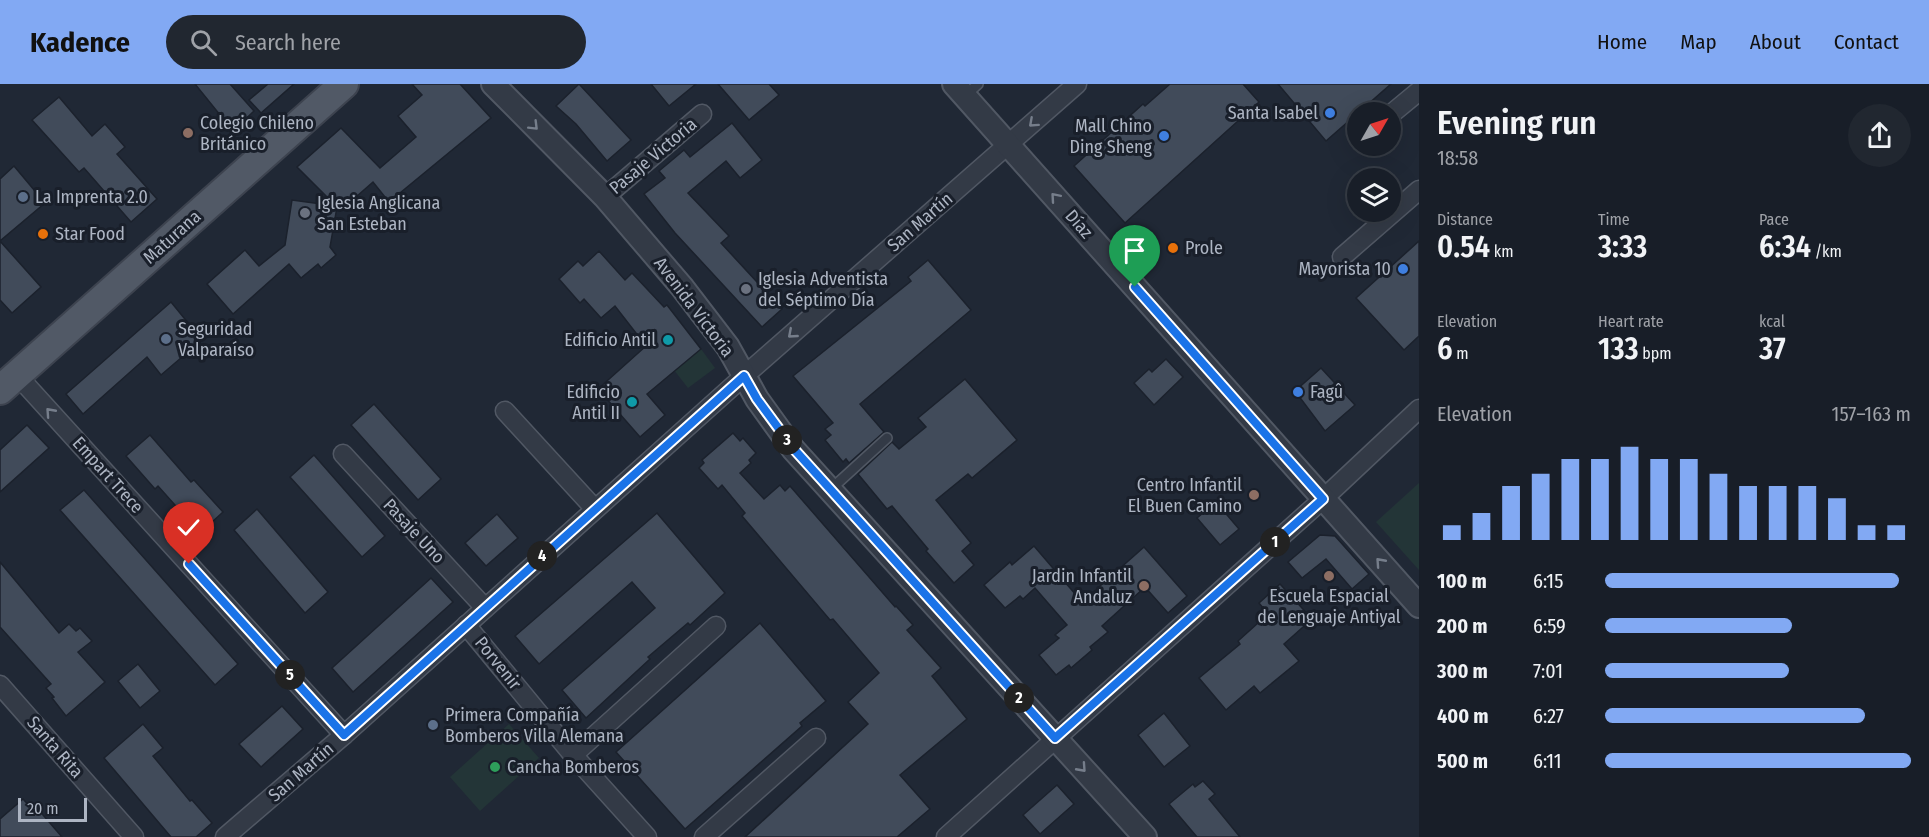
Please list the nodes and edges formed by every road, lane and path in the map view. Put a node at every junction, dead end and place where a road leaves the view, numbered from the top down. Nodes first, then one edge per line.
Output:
1 (344, 84) edge
2 (493, 84) edge
3 (1077, 84) edge
4 (966, 88) edge
5 (1419, 91) edge
6 (1401, 106) edge
7 (702, 114) dead end
8 (1009, 144) junction
9 (1419, 190) edge
10 (605, 197) junction
11 (1342, 257) dead end
12 (744, 376) junction
13 (8, 383) edge
14 (1419, 409) edge
15 (504, 411) dead end
16 (887, 438) dead end
17 (343, 454) dead end
18 (830, 490) junction
19 (1323, 499) junction
20 (595, 509) junction
21 (1419, 606) edge
22 (485, 608) junction
23 (466, 625) junction
24 (716, 626) dead end
25 (0, 685) edge
26 (344, 735) junction
27 (816, 738) dead end
28 (1055, 738) junction
29 (573, 756) junction
30 (134, 837) edge
31 (225, 837) edge
32 (647, 837) edge
33 (704, 837) edge
34 (946, 837) edge
35 (1145, 837) edge

1 - 13 main road, Maturana
2 -> 10 street, Avenida Victoria
3 -> 8 street, San Martín
4 - 8 street, Díaz
5 - 6 street
7 - 10 street, Pasaje Victoria
8 -> 12 street, San Martín
19 -> 8 street, Díaz
9 - 11 street
10 - 12 street, Avenida Victoria
12 - 18 street, Avenida Victoria
12 - 20 street, San Martín
26 -> 13 street, Empart Trece
14 - 19 street
15 - 20 street
16 - 18 lane
17 - 22 street, Pasaje Uno
18 - 28 street, Avenida Victoria
21 -> 19 street, Díaz
19 - 28 street
20 - 22 street, San Martín
22 - 23 street, San Martín
23 - 26 street, San Martín
23 - 29 street, Porvenir
24 - 29 street
25 - 30 street, Santa Rita
26 - 31 street, San Martín
27 - 33 street
28 - 34 street
28 -> 35 street, Avenida Victoria
29 - 32 street, Porvenir

